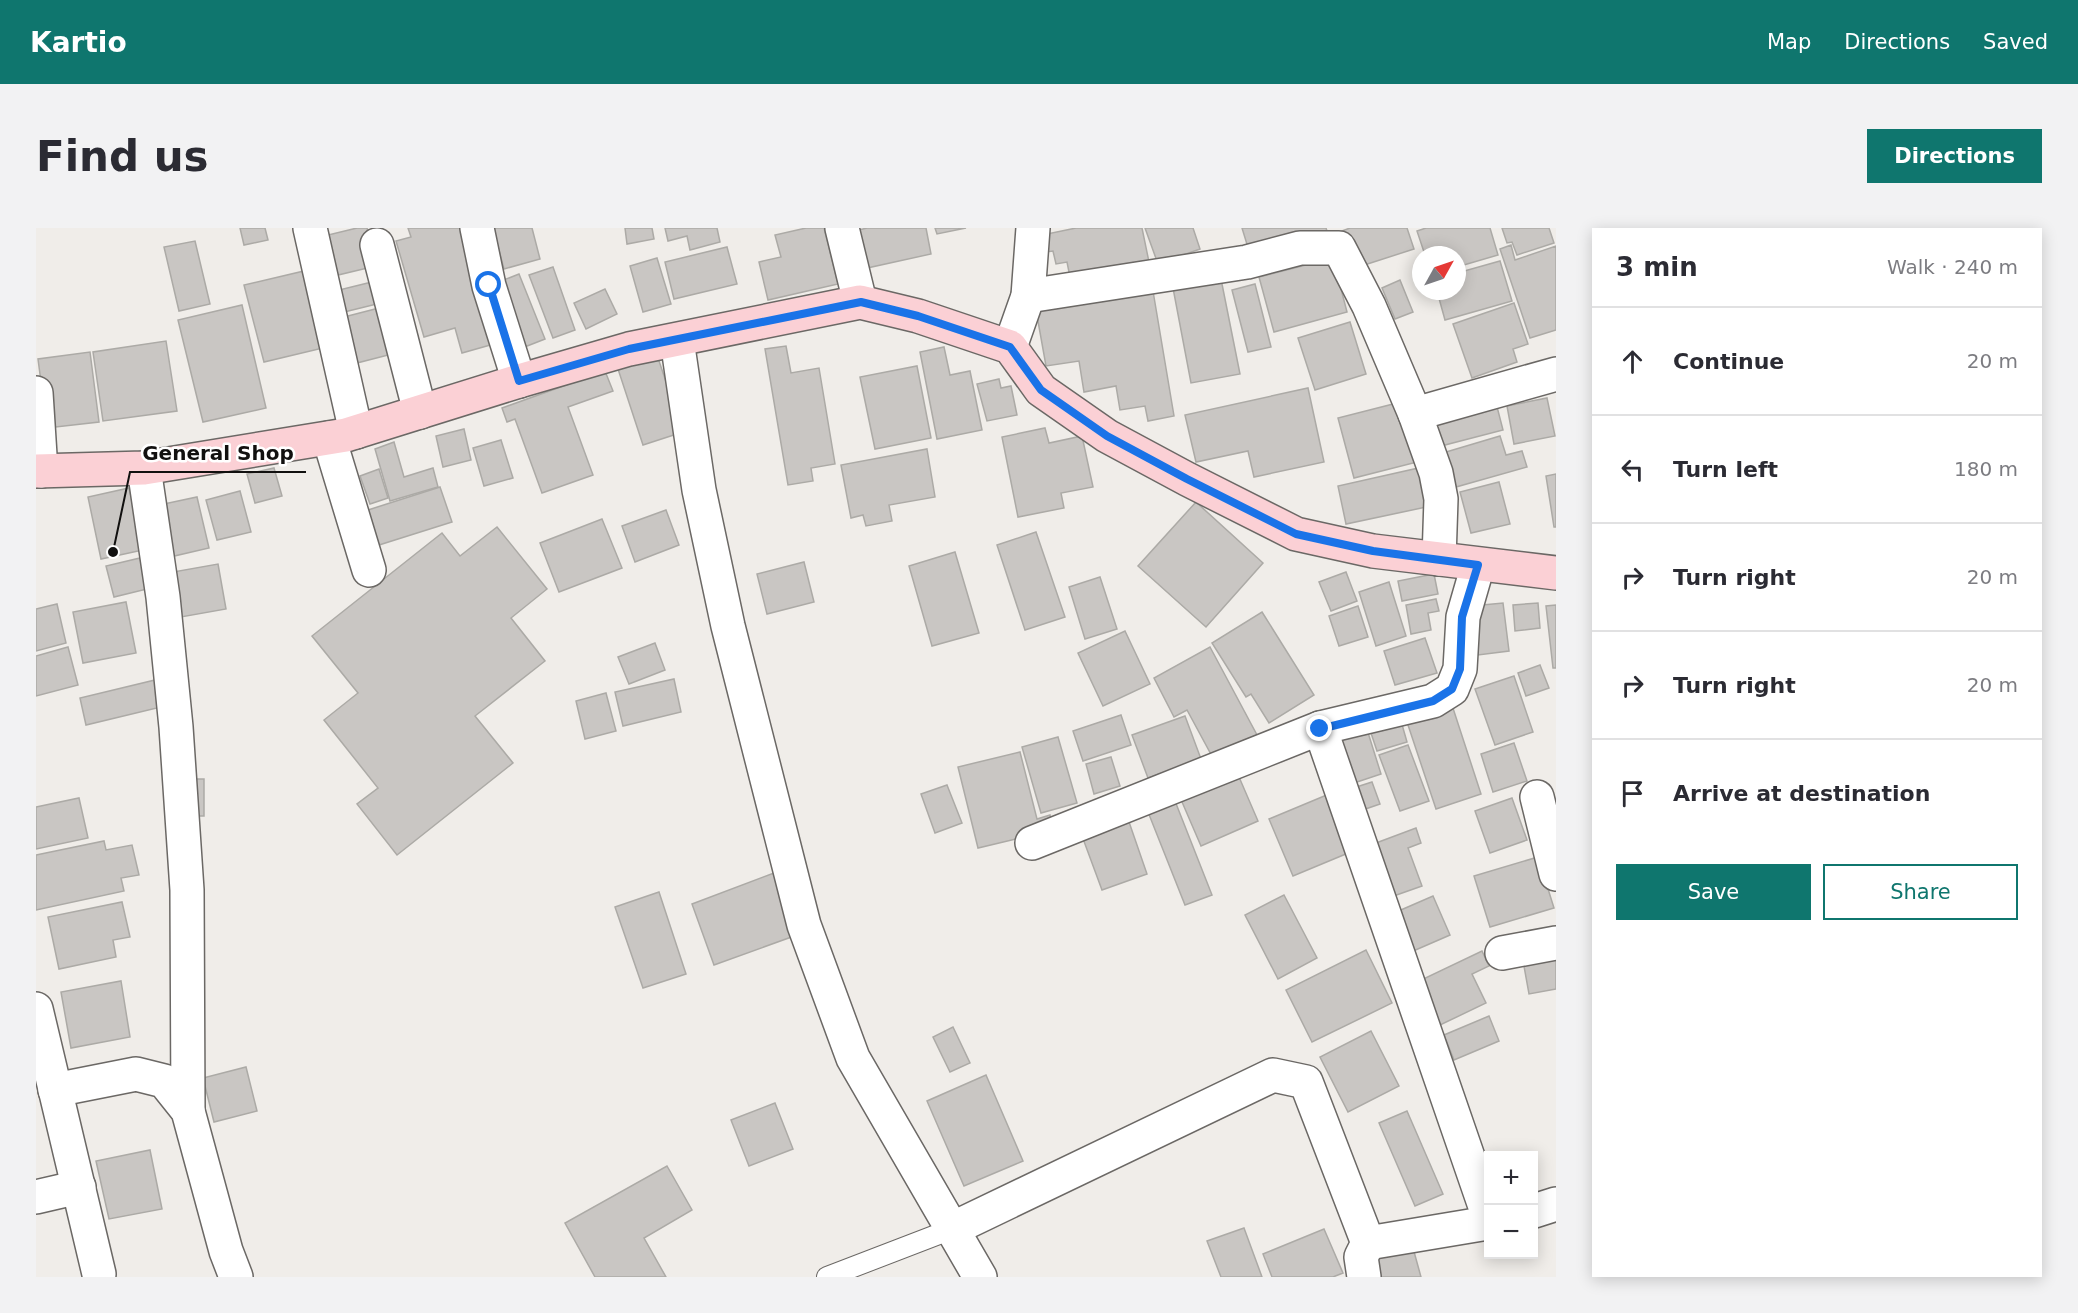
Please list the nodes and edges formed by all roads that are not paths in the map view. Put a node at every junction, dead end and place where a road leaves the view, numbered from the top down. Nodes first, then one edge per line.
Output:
1 (310, 228) edge
2 (477, 228) edge
3 (842, 228) edge
4 (1033, 228) edge
5 (377, 245) dead end
6 (1028, 296) junction
7 (861, 302) junction
8 (677, 340) junction
9 (1010, 347) junction
10 (1556, 374) edge
11 (519, 381) junction
12 (36, 393) edge
13 (420, 412) junction
14 (1415, 414) junction
15 (343, 435) junction
16 (144, 468) junction
17 (38, 471) edge
18 (1439, 559) junction
19 (1478, 565) junction
20 (369, 570) dead end
21 (1556, 573) edge
22 (1320, 729) junction
23 (1537, 797) dead end
24 (1032, 843) dead end
25 (1556, 874) edge
26 (1556, 943) edge
27 (1502, 953) dead end
28 (36, 1009) edge
29 (55, 1090) junction
30 (188, 1111) junction
31 (79, 1187) junction
32 (36, 1197) edge
33 (1556, 1204) edge
34 (1485, 1205) edge
35 (1538, 1209) edge
36 (1484, 1224) edge
37 (952, 1229) junction
38 (1368, 1243) junction
39 (99, 1274) dead end
40 (236, 1277) edge
41 (827, 1277) edge
42 (980, 1277) edge
43 (1364, 1277) edge

1 - 15 street
2 - 11 street
3 - 7 street
4 - 6 street
5 - 13 street
6 - 9 street
6 - 14 street
7 - 8 main road
7 - 9 main road
8 - 11 main road
8 - 37 street
9 - 18 main road
10 - 14 street
11 - 13 main road
12 - 17 street
13 - 15 main road
14 - 18 street
15 - 16 main road
15 - 20 street
16 - 17 main road
16 - 30 street
18 - 19 main road
19 - 21 main road
19 - 22 street
22 - 24 street
22 - 34 street
23 - 25 street
26 - 27 street
28 - 29 street
29 - 30 street
29 - 31 street
30 - 40 street
31 - 32 street
31 - 39 street
33 - 35 street
36 - 38 street
37 - 38 street
37 - 41 lane
37 - 42 street
38 - 43 street

